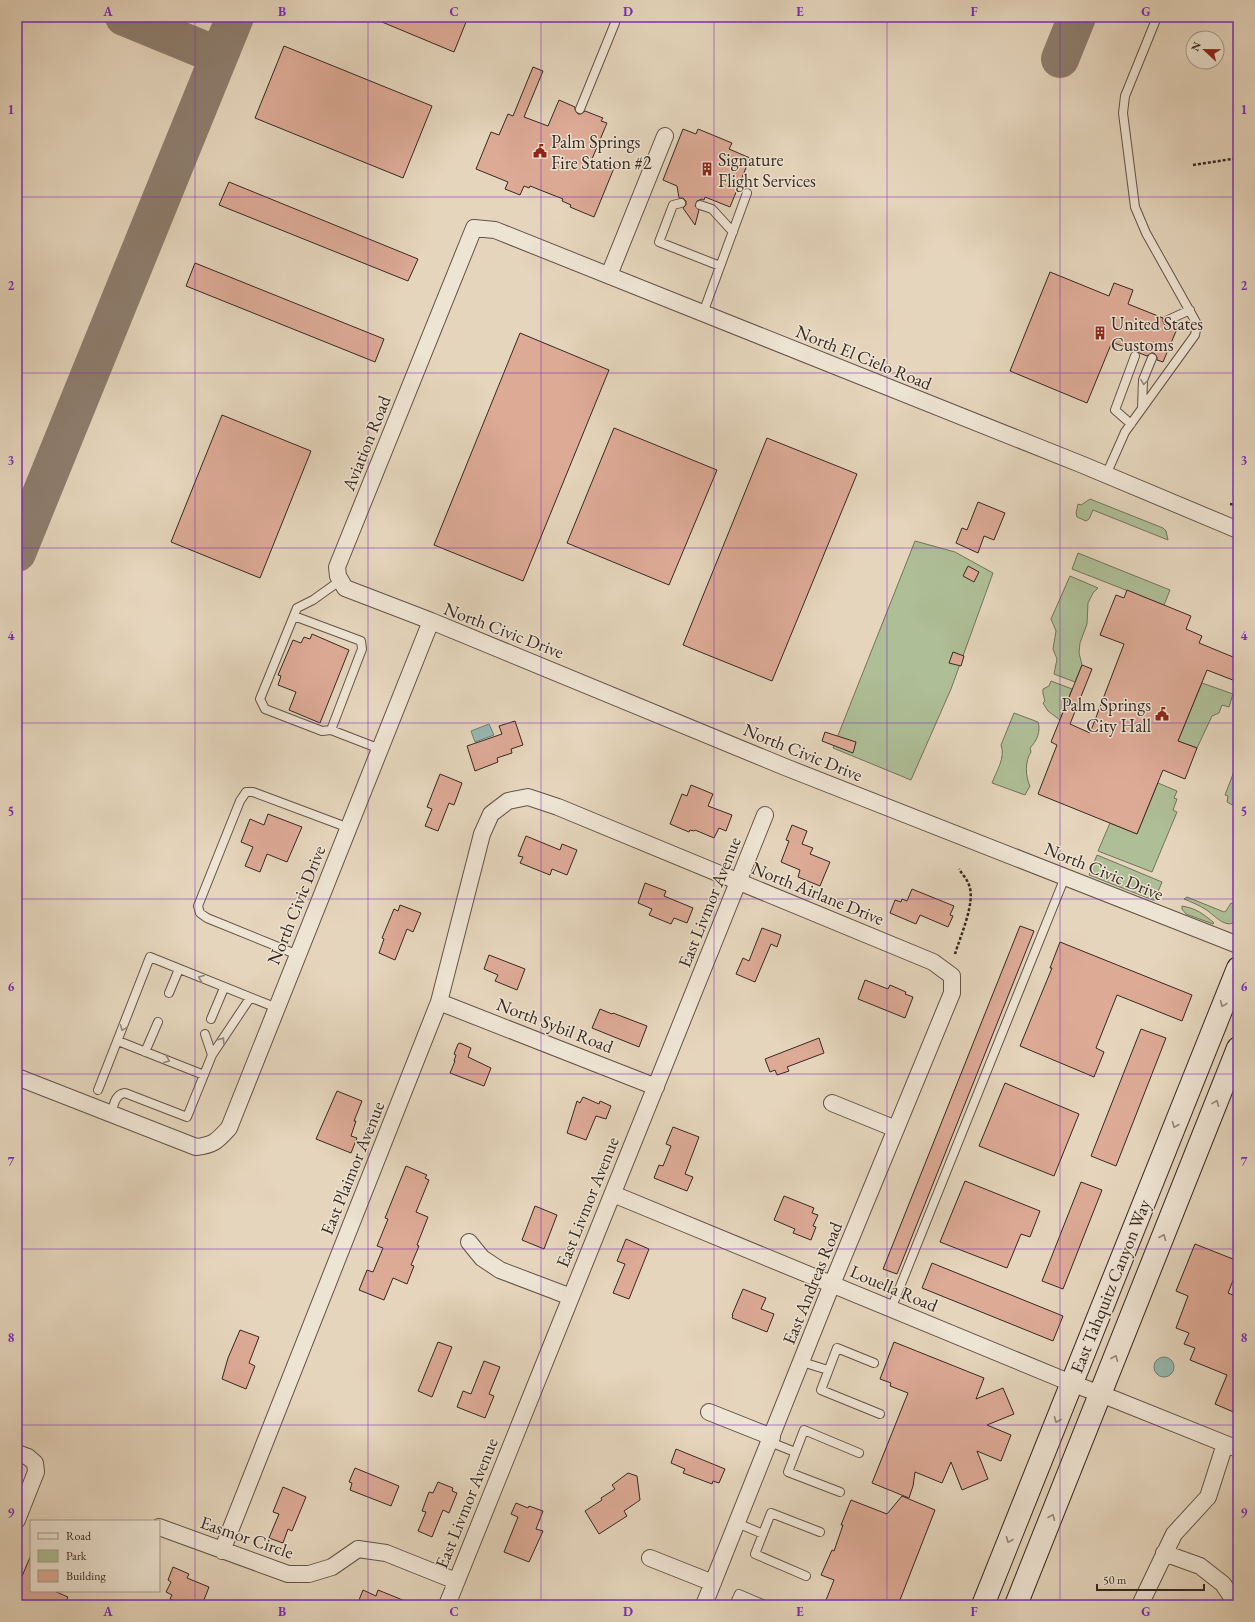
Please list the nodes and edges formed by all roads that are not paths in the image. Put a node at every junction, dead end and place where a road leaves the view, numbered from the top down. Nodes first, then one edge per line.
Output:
1 (615, 17) edge
2 (1157, 17) edge
3 (580, 109) dead end
4 (666, 136) dead end
5 (747, 193) dead end
6 (681, 203) dead end
7 (700, 205) dead end
8 (474, 228) joint
9 (733, 232) junction
10 (720, 266) junction
11 (609, 275) junction
12 (1190, 310) junction
13 (703, 313) junction
14 (1168, 320) dead end
15 (1135, 356) dead end
16 (1152, 358) dead end
17 (1142, 408) junction
18 (1131, 424) junction
19 (1106, 475) junction
20 (1238, 530) edge
21 (341, 580) junction
22 (294, 616) junction
23 (431, 621) junction
24 (331, 730) junction
25 (380, 749) junction
26 (508, 801) joint
27 (765, 815) dead end
28 (349, 828) junction
29 (1065, 877) junction
30 (738, 882) junction
31 (1238, 946) edge
32 (298, 955) junction
33 (1238, 968) edge
34 (179, 969) junction
35 (952, 976) joint
36 (224, 988) junction
37 (169, 993) dead end
38 (250, 998) junction
39 (439, 1002) junction
40 (277, 1008) junction
41 (211, 1018) dead end
42 (158, 1022) dead end
43 (205, 1034) dead end
44 (118, 1041) junction
45 (1238, 1048) edge
46 (146, 1052) junction
47 (212, 1056) junction
48 (204, 1075) junction
49 (17, 1077) edge
50 (656, 1087) junction
51 (98, 1090) dead end
52 (832, 1103) dead end
53 (111, 1113) junction
54 (896, 1129) junction
55 (612, 1194) junction
56 (469, 1242) dead end
57 (832, 1284) junction
58 (571, 1297) junction
59 (891, 1309) junction
60 (802, 1362) junction
61 (874, 1363) dead end
62 (828, 1370) junction
63 (1071, 1383) junction
64 (1101, 1394) junction
65 (709, 1412) dead end
66 (880, 1414) dead end
67 (770, 1440) junction
68 (1231, 1446) edge
69 (795, 1452) junction
70 (17, 1453) edge
71 (859, 1453) dead end
72 (840, 1492) dead end
73 (17, 1520) edge
74 (737, 1523) junction
75 (160, 1527) edge
76 (820, 1532) dead end
77 (763, 1534) junction
78 (222, 1551) junction
79 (1164, 1553) junction
80 (650, 1558) dead end
81 (806, 1576) dead end
82 (456, 1581) junction
83 (713, 1583) junction
84 (447, 1605) edge
85 (704, 1605) edge
86 (734, 1605) edge
87 (765, 1605) edge
88 (983, 1605) edge
89 (1016, 1605) edge
90 (1140, 1605) edge
91 (1237, 1605) edge

1 - 3 lane
2 - 12 lane
4 - 11 street
5 - 9 lane
6 - 10 lane
7 - 9 lane
8 - 11 street, North El Cielo Road
8 - 21 street, Aviation Road
9 - 10 lane
10 - 13 lane
11 - 13 street, North El Cielo Road
12 - 14 lane
12 - 17 lane
13 - 19 street, North El Cielo Road
15 - 18 lane
16 -> 17 lane
17 - 18 lane
18 - 19 lane
19 - 20 street, North El Cielo Road
21 - 22 lane
21 - 23 street
22 - 24 lane
22 - 24 lane
23 - 25 street, North Civic Drive
23 - 29 street, North Civic Drive
24 - 25 lane
25 - 28 street, North Civic Drive
26 - 30 street, North Airlane Drive
26 - 39 street, East Plaimor Avenue
27 - 30 street, East Livmor Avenue
28 - 32 street, North Civic Drive
28 - 32 lane
29 - 31 street, North Civic Drive
29 - 59 lane
30 - 35 street, North Airlane Drive
30 - 50 street, East Livmor Avenue
32 - 40 street, North Civic Drive
33 -> 63 main road, East Tahquitz Canyon Way
36 -> 34 lane
34 - 37 lane
34 -> 44 lane
35 - 54 street, East Andreas Road
36 - 38 lane
36 - 41 lane
38 - 40 lane
47 -> 38 lane
39 - 50 street, North Sybil Road
39 - 78 street, East Plaimor Avenue
40 - 53 street, North Civic Drive
42 - 46 lane
43 - 47 lane
44 - 46 lane
44 - 51 lane
64 -> 45 main road, East Tahquitz Canyon Way
46 -> 48 lane
47 - 48 lane
48 - 53 lane
49 - 53 street, North Civic Drive
50 - 55 street, East Livmor Avenue
52 - 54 street
54 - 57 street, East Andreas Road
55 - 57 street, Louella Road
55 - 58 street, East Livmor Avenue
56 - 58 street
57 - 59 street, Louella Road
57 - 60 street, East Andreas Road
58 - 82 street, East Livmor Avenue
59 - 63 street, Louella Road
60 - 62 lane
60 - 67 street, East Andreas Road
61 - 62 lane
62 - 66 lane
63 - 64 street, Louella Road
63 -> 88 main road, East Tahquitz Canyon Way
64 - 68 street, Louella Road
89 -> 64 main road, East Tahquitz Canyon Way
65 - 67 street
67 - 69 lane
67 - 74 street, East Andreas Road
68 - 79 street
69 - 71 lane
69 - 72 lane
70 - 73 street
74 - 77 lane
74 - 83 street, East Andreas Road
75 - 78 street, Easmor Circle
76 - 77 lane
77 - 81 lane
78 - 82 street, Easmor Circle
79 - 90 street
79 - 91 street
80 - 83 street
82 - 84 street, East Livmor Avenue
83 - 85 street, East Andreas Road
86 - 87 lane

